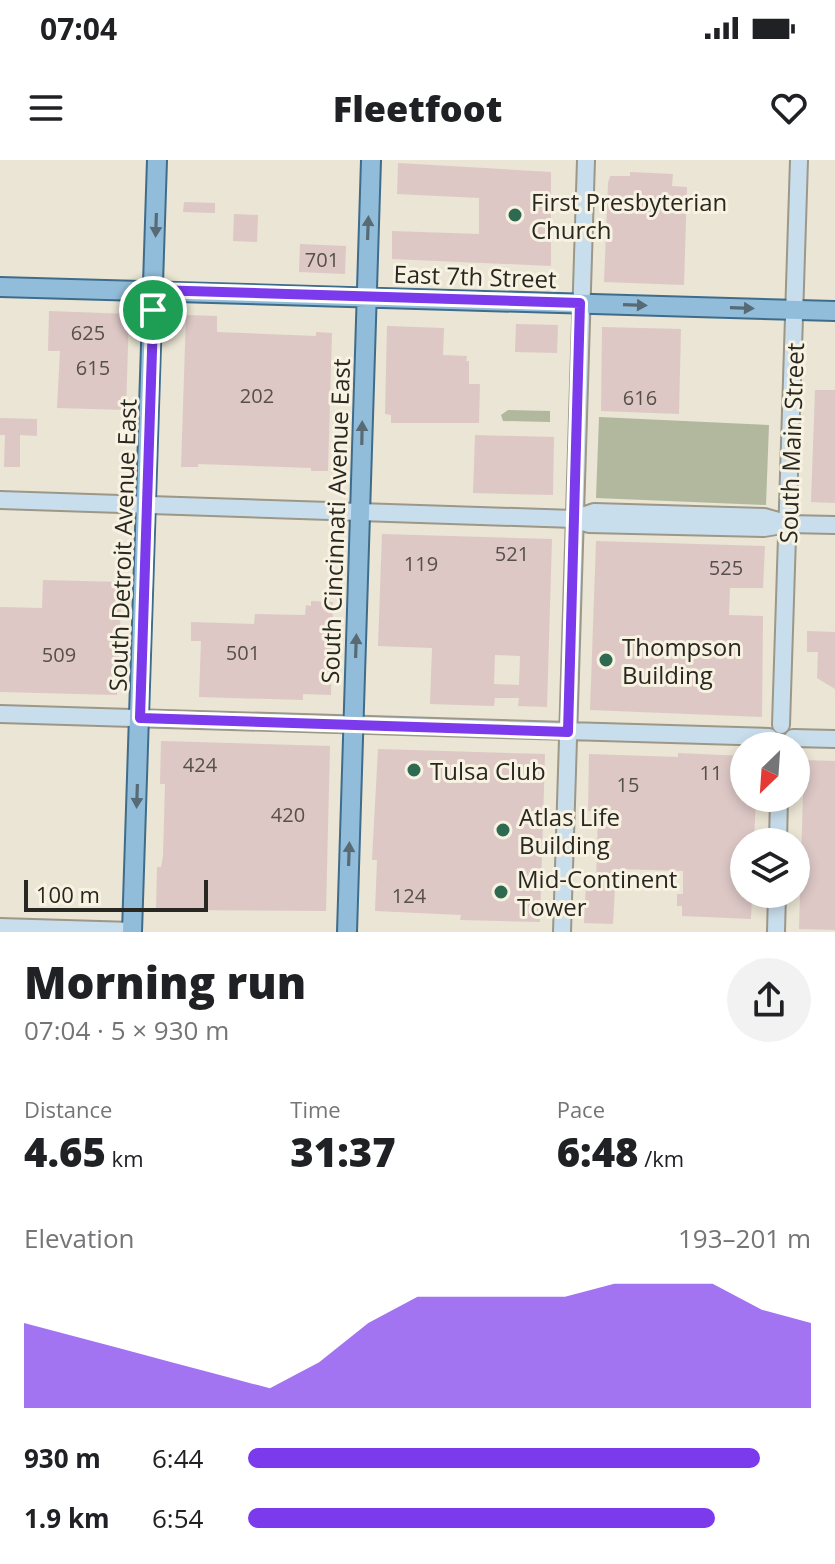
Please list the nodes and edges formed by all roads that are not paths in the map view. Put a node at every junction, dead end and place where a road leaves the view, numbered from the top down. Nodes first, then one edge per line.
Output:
1 (157, 160) edge
2 (371, 160) edge
3 (586, 160) edge
4 (799, 160) edge
5 (0, 287) edge
6 (154, 290) junction
7 (366, 296) junction
8 (580, 303) junction
9 (795, 310) junction
10 (835, 311) edge
11 (0, 500) edge
12 (147, 505) junction
13 (360, 511) junction
14 (574, 519) junction
15 (788, 524) junction
16 (835, 525) edge
17 (0, 714) edge
18 (140, 718) junction
19 (354, 724) junction
20 (568, 732) junction
21 (781, 732) edge
22 (730, 737) edge
23 (810, 739) edge
24 (835, 739) edge
25 (777, 908) edge
26 (0, 927) edge
27 (132, 932) edge
28 (149, 932) edge
29 (347, 932) edge
30 (562, 932) edge
31 (776, 932) edge

1 -> 6 main road, South Detroit Avenue East
7 -> 2 main road, South Cincinnati Avenue East
3 - 8 street
4 - 9 street, South Main Street
5 - 6 main road, East 7th Street
6 - 7 main road, East 7th Street
6 - 12 main road, South Detroit Avenue East
7 - 8 main road, East 7th Street
13 -> 7 main road, South Cincinnati Avenue East
8 -> 9 main road, East 7th Street
8 - 14 street
9 - 10 main road, East 7th Street
9 - 15 street, South Main Street
11 - 12 street
12 - 13 street
12 - 18 main road, South Detroit Avenue East
13 - 14 street
19 -> 13 main road, South Cincinnati Avenue East
14 - 15 street
14 - 20 street
15 - 16 street
15 - 21 street, South Main Street
17 - 18 street
18 - 19 street
18 -> 27 main road, South Detroit Avenue East
19 - 20 street
29 -> 19 main road, South Cincinnati Avenue East
20 - 22 street
20 - 30 street
23 - 24 street
25 - 31 street
26 - 27 street
27 - 28 main road

